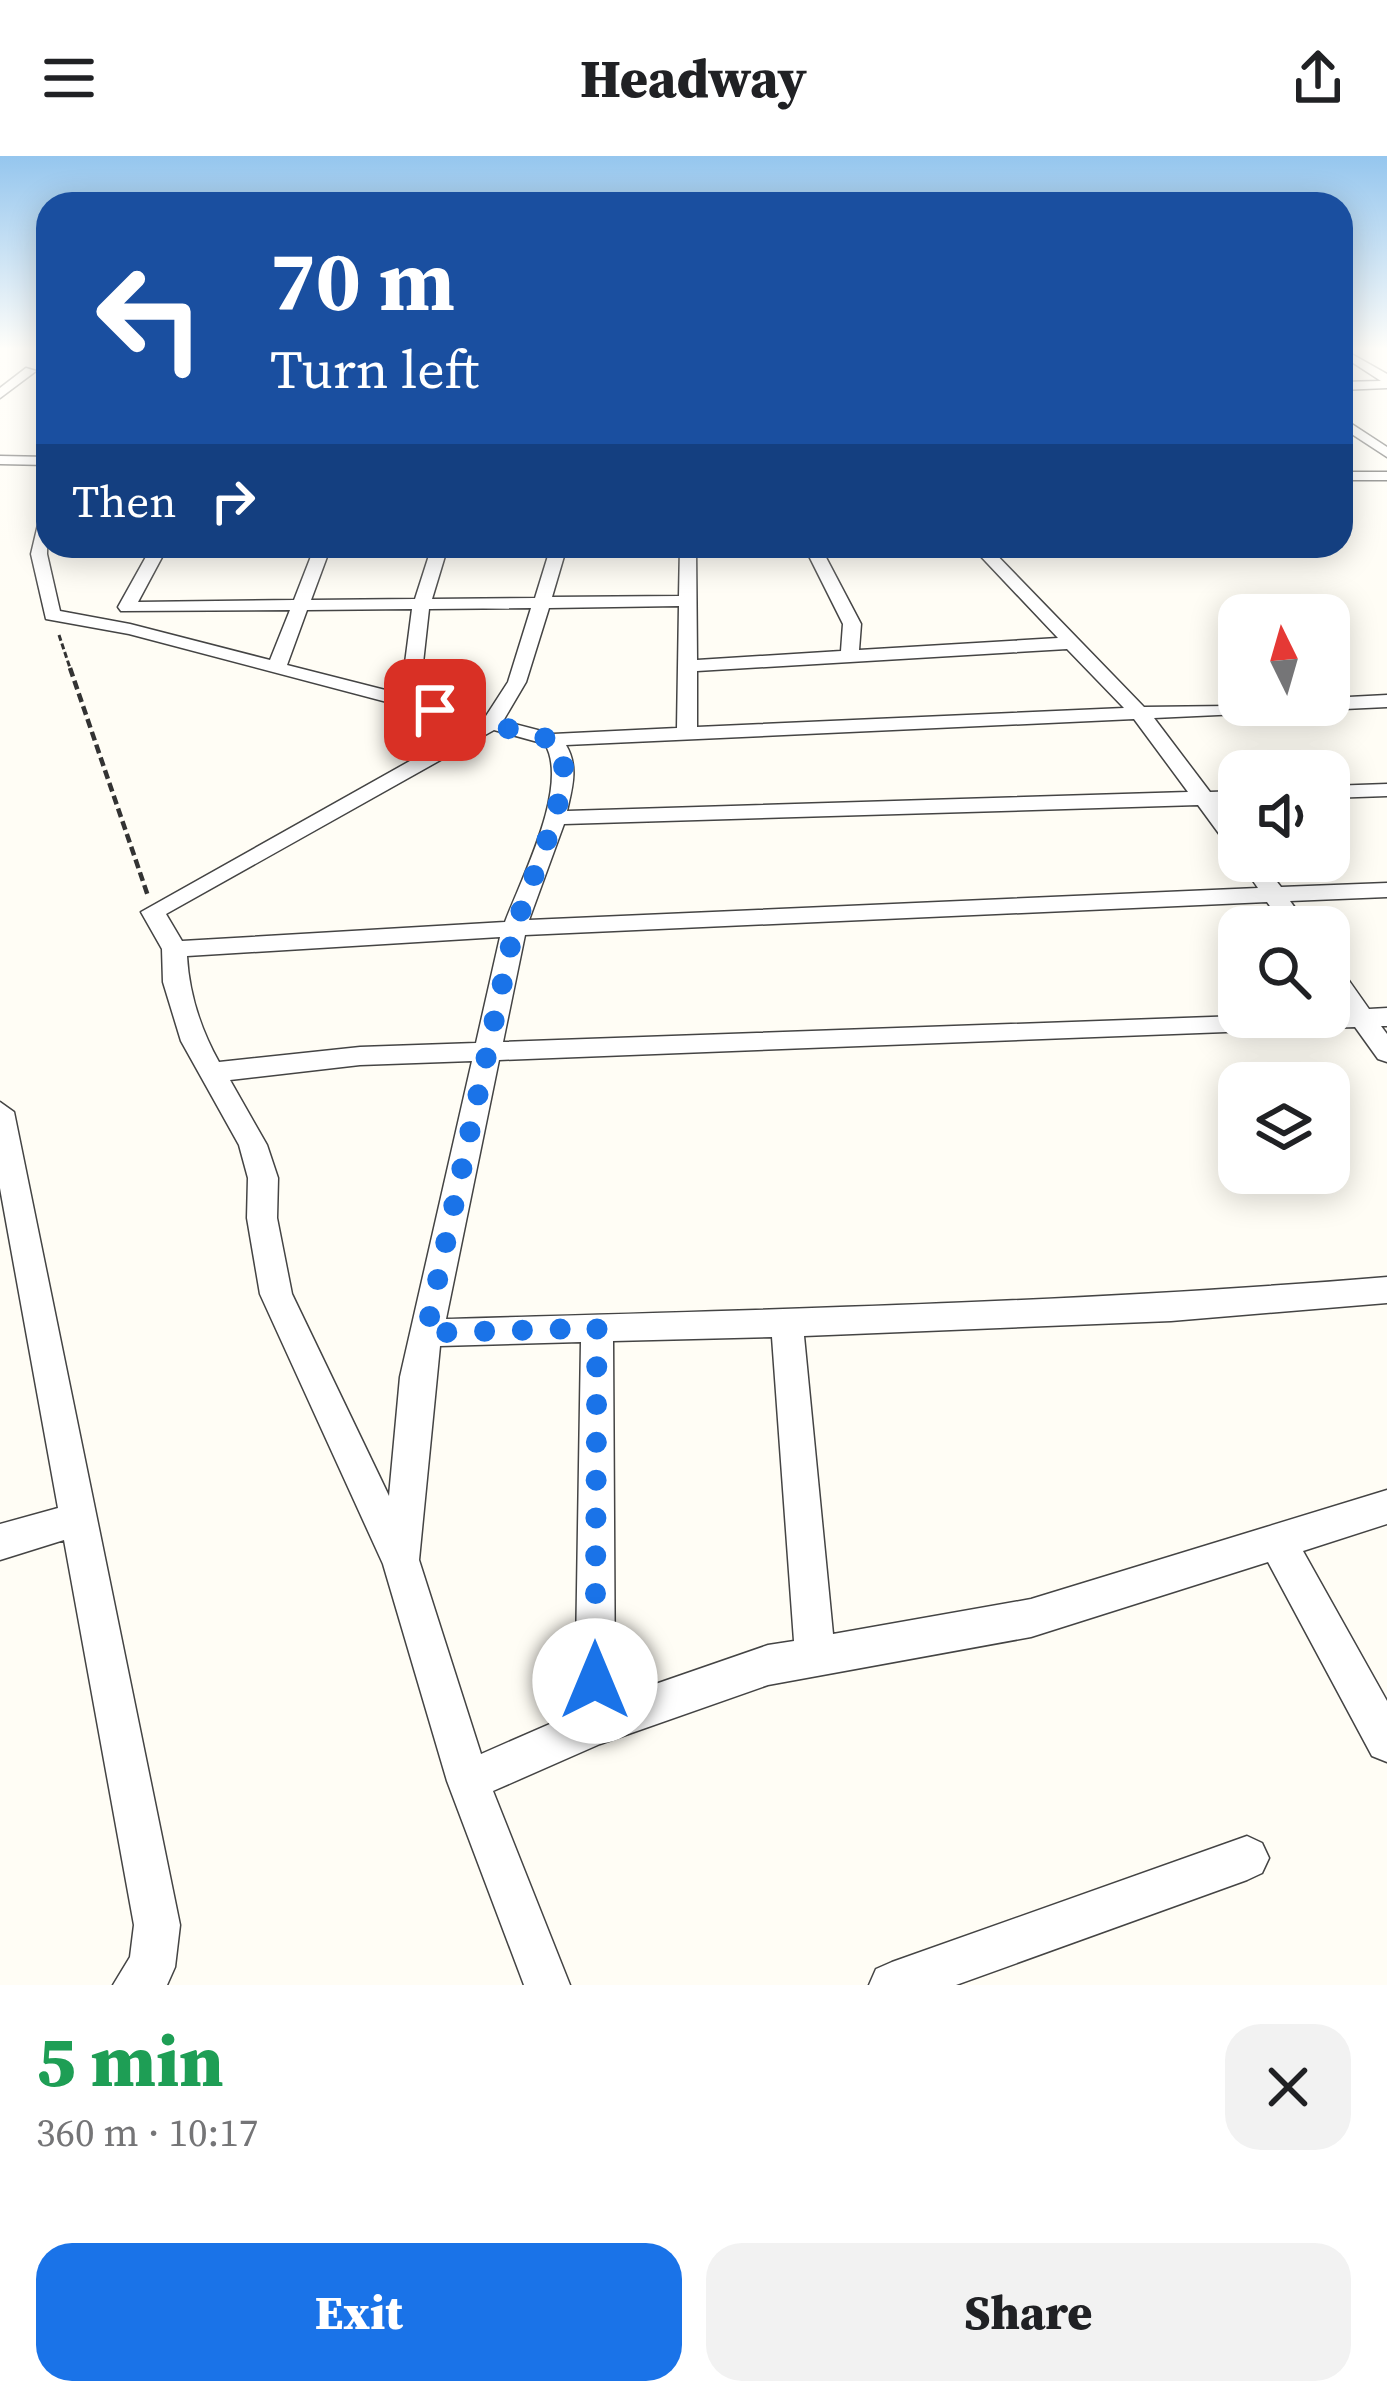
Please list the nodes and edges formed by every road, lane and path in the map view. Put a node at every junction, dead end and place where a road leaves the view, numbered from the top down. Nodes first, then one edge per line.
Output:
1 (1359, 433) edge
2 (1387, 453) edge
3 (36, 459) edge
4 (0, 460) edge
5 (1353, 476) edge
6 (1387, 476) edge
7 (40, 558) edge
8 (154, 558) edge
9 (319, 558) edge
10 (436, 558) edge
11 (555, 558) edge
12 (688, 558) edge
13 (818, 558) edge
14 (990, 558) edge
15 (689, 601) junction
16 (539, 604) junction
17 (421, 606) junction
18 (300, 608) junction
19 (52, 615) junction
20 (122, 617) junction
21 (1072, 644) junction
22 (849, 658) junction
23 (686, 667) junction
24 (277, 669) junction
25 (1387, 701) edge
26 (409, 703) junction
27 (1350, 703) edge
28 (1218, 711) edge
29 (1141, 715) junction
30 (491, 724) junction
31 (688, 734) junction
32 (553, 740) junction
33 (1387, 790) edge
34 (1350, 791) edge
35 (1206, 798) junction
36 (1218, 798) edge
37 (1218, 815) edge
38 (555, 818) junction
39 (1265, 882) edge
40 (1387, 890) edge
41 (1275, 896) junction
42 (1282, 906) edge
43 (153, 912) junction
44 (514, 930) junction
45 (174, 949) junction
46 (1350, 992) edge
47 (1375, 1018) edge
48 (490, 1051) junction
49 (1387, 1053) edge
50 (213, 1072) junction
51 (0, 1112) edge
52 (8, 1192) edge
53 (12, 1240) edge
54 (1387, 1290) edge
55 (787, 1323) junction
56 (597, 1328) junction
57 (426, 1333) junction
58 (1387, 1507) edge
59 (77, 1519) junction
60 (0, 1542) edge
61 (1278, 1543) junction
62 (401, 1562) junction
63 (815, 1654) junction
64 (595, 1725) junction
65 (1387, 1741) edge
66 (468, 1781) junction
67 (1247, 1858) dead end
68 (136, 1985) edge
69 (547, 1985) edge
70 (892, 1985) edge

1 - 2 street
3 - 4 street
5 - 6 street
7 - 19 street
8 - 20 street
9 - 18 street
10 - 17 street
11 - 16 street
12 - 15 street
13 - 22 street
14 - 21 street
15 - 16 street
15 - 23 street
16 - 17 street
16 - 30 street
17 - 18 street
17 - 26 street
18 - 20 street
18 - 24 street
19 - 20 street
19 - 43 path
20 - 24 street
21 - 22 street
21 - 29 street
22 - 23 street
23 - 31 street
24 - 26 street
25 - 27 street
26 - 30 street
28 - 29 street
29 - 31 street
29 - 35 street
30 - 32 street
30 - 43 street
31 - 32 street
32 - 38 street
33 - 34 street
35 - 36 street
35 - 37 street
35 - 38 street
38 - 44 street
39 - 41 street
40 - 41 street
41 - 42 street
41 - 44 street
43 - 45 street
44 - 45 street
44 - 48 street
45 - 50 street
46 - 47 street
47 - 48 street
47 - 49 street
48 - 50 street
48 - 57 street
50 - 62 street
51 - 52 street
52 - 53 street
53 - 59 street
54 - 55 street
55 - 56 street
55 - 63 street
56 - 57 street
56 - 64 street
57 - 62 street
58 - 61 street
59 - 60 street
59 - 68 street
61 - 63 street
61 - 65 street
62 - 66 street
63 - 64 street
64 - 66 street
66 - 69 street
67 - 70 street

